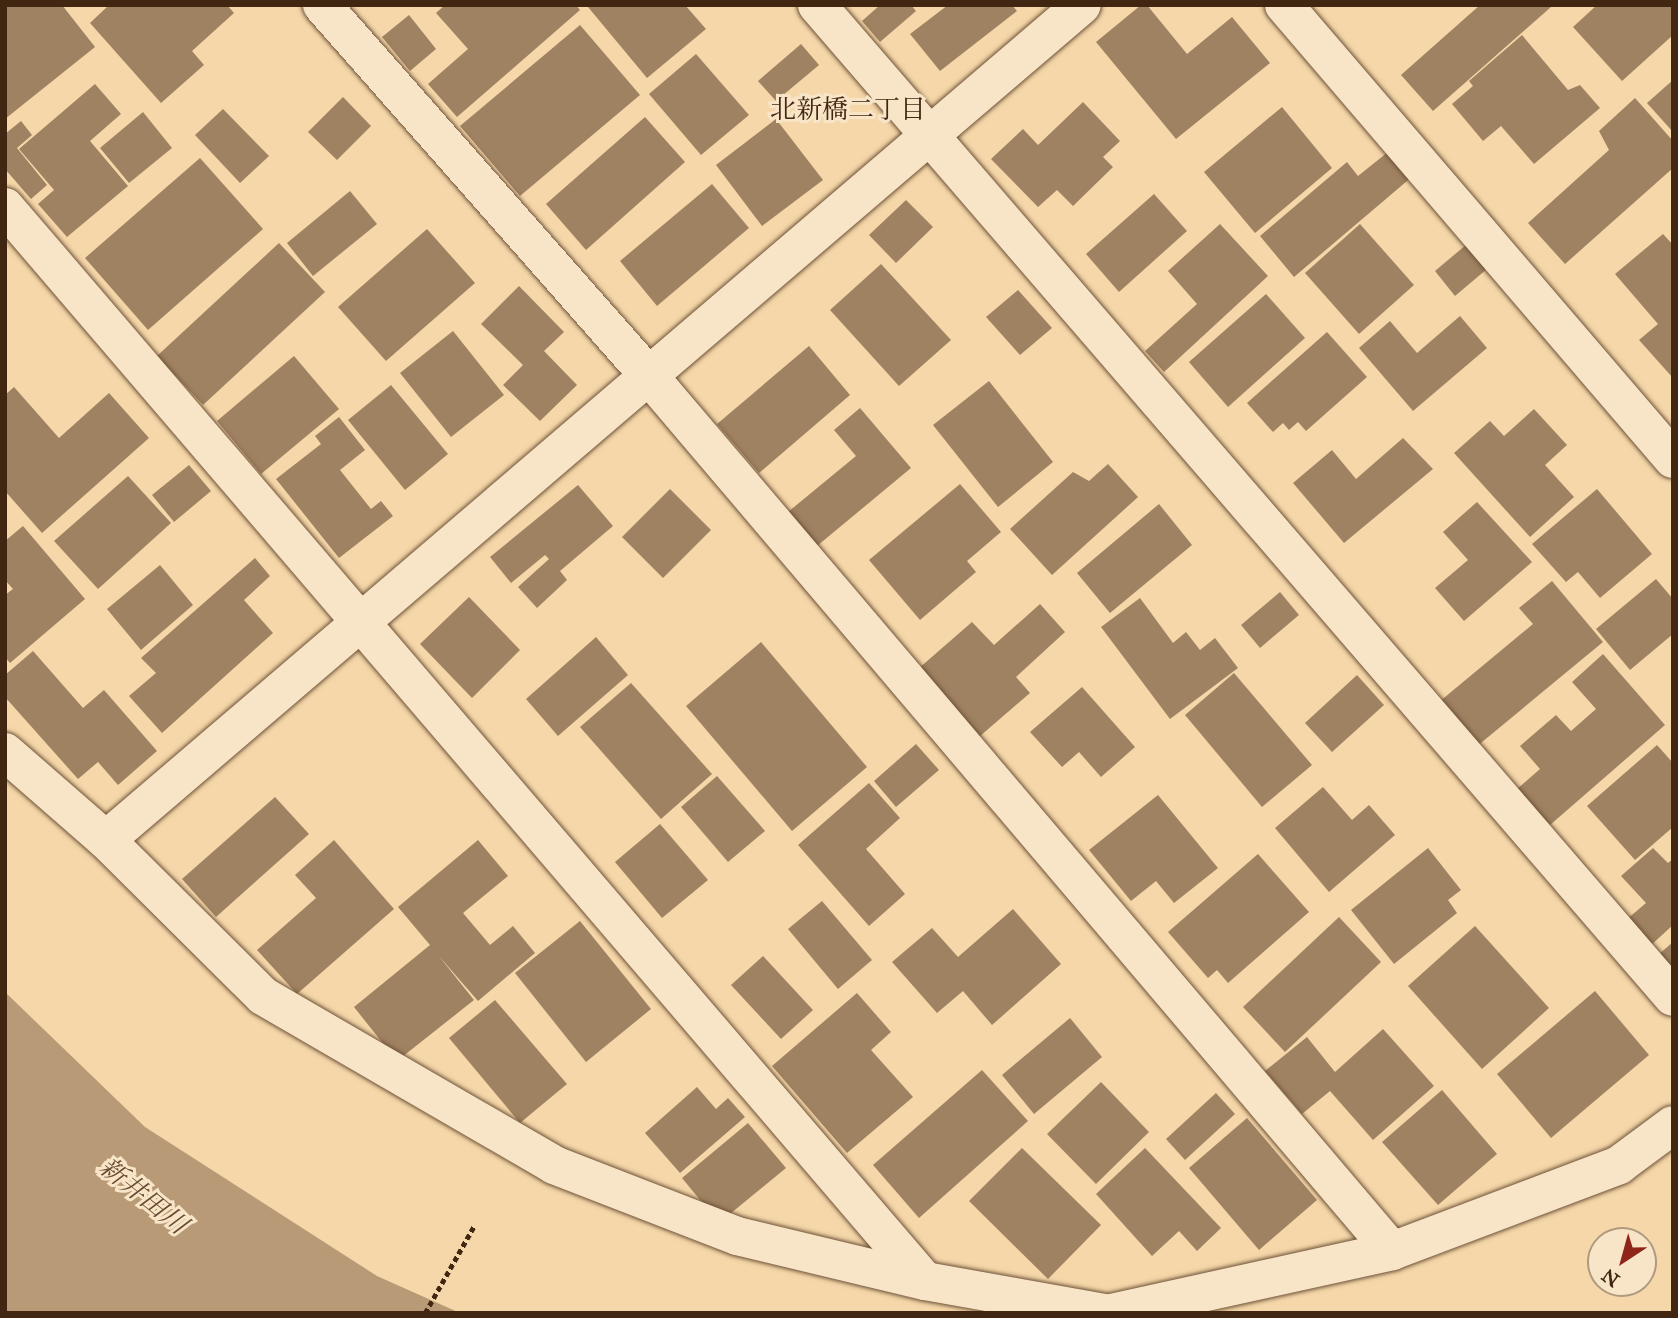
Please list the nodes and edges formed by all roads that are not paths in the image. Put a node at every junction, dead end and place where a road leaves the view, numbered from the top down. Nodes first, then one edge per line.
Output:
1 (323, 5) edge
2 (817, 5) edge
3 (1082, 5) edge
4 (1284, 5) edge
5 (929, 136) junction
6 (5, 207) edge
7 (649, 376) junction
8 (1673, 459) edge
9 (363, 620) junction
10 (5, 752) edge
11 (106, 839) junction
12 (1673, 997) edge
13 (1673, 1125) edge
14 (1392, 1251) junction
15 (925, 1281) junction
16 (1104, 1313) edge
17 (1111, 1313) edge

1 - 7 street
2 - 5 street
3 - 5 street
4 - 8 street
5 - 7 street
5 - 12 street
6 - 9 street
7 - 9 street
7 - 14 street
9 - 11 street
9 - 15 street
10 - 11 street
11 - 15 street
13 - 14 street
14 - 17 street
15 - 16 street

